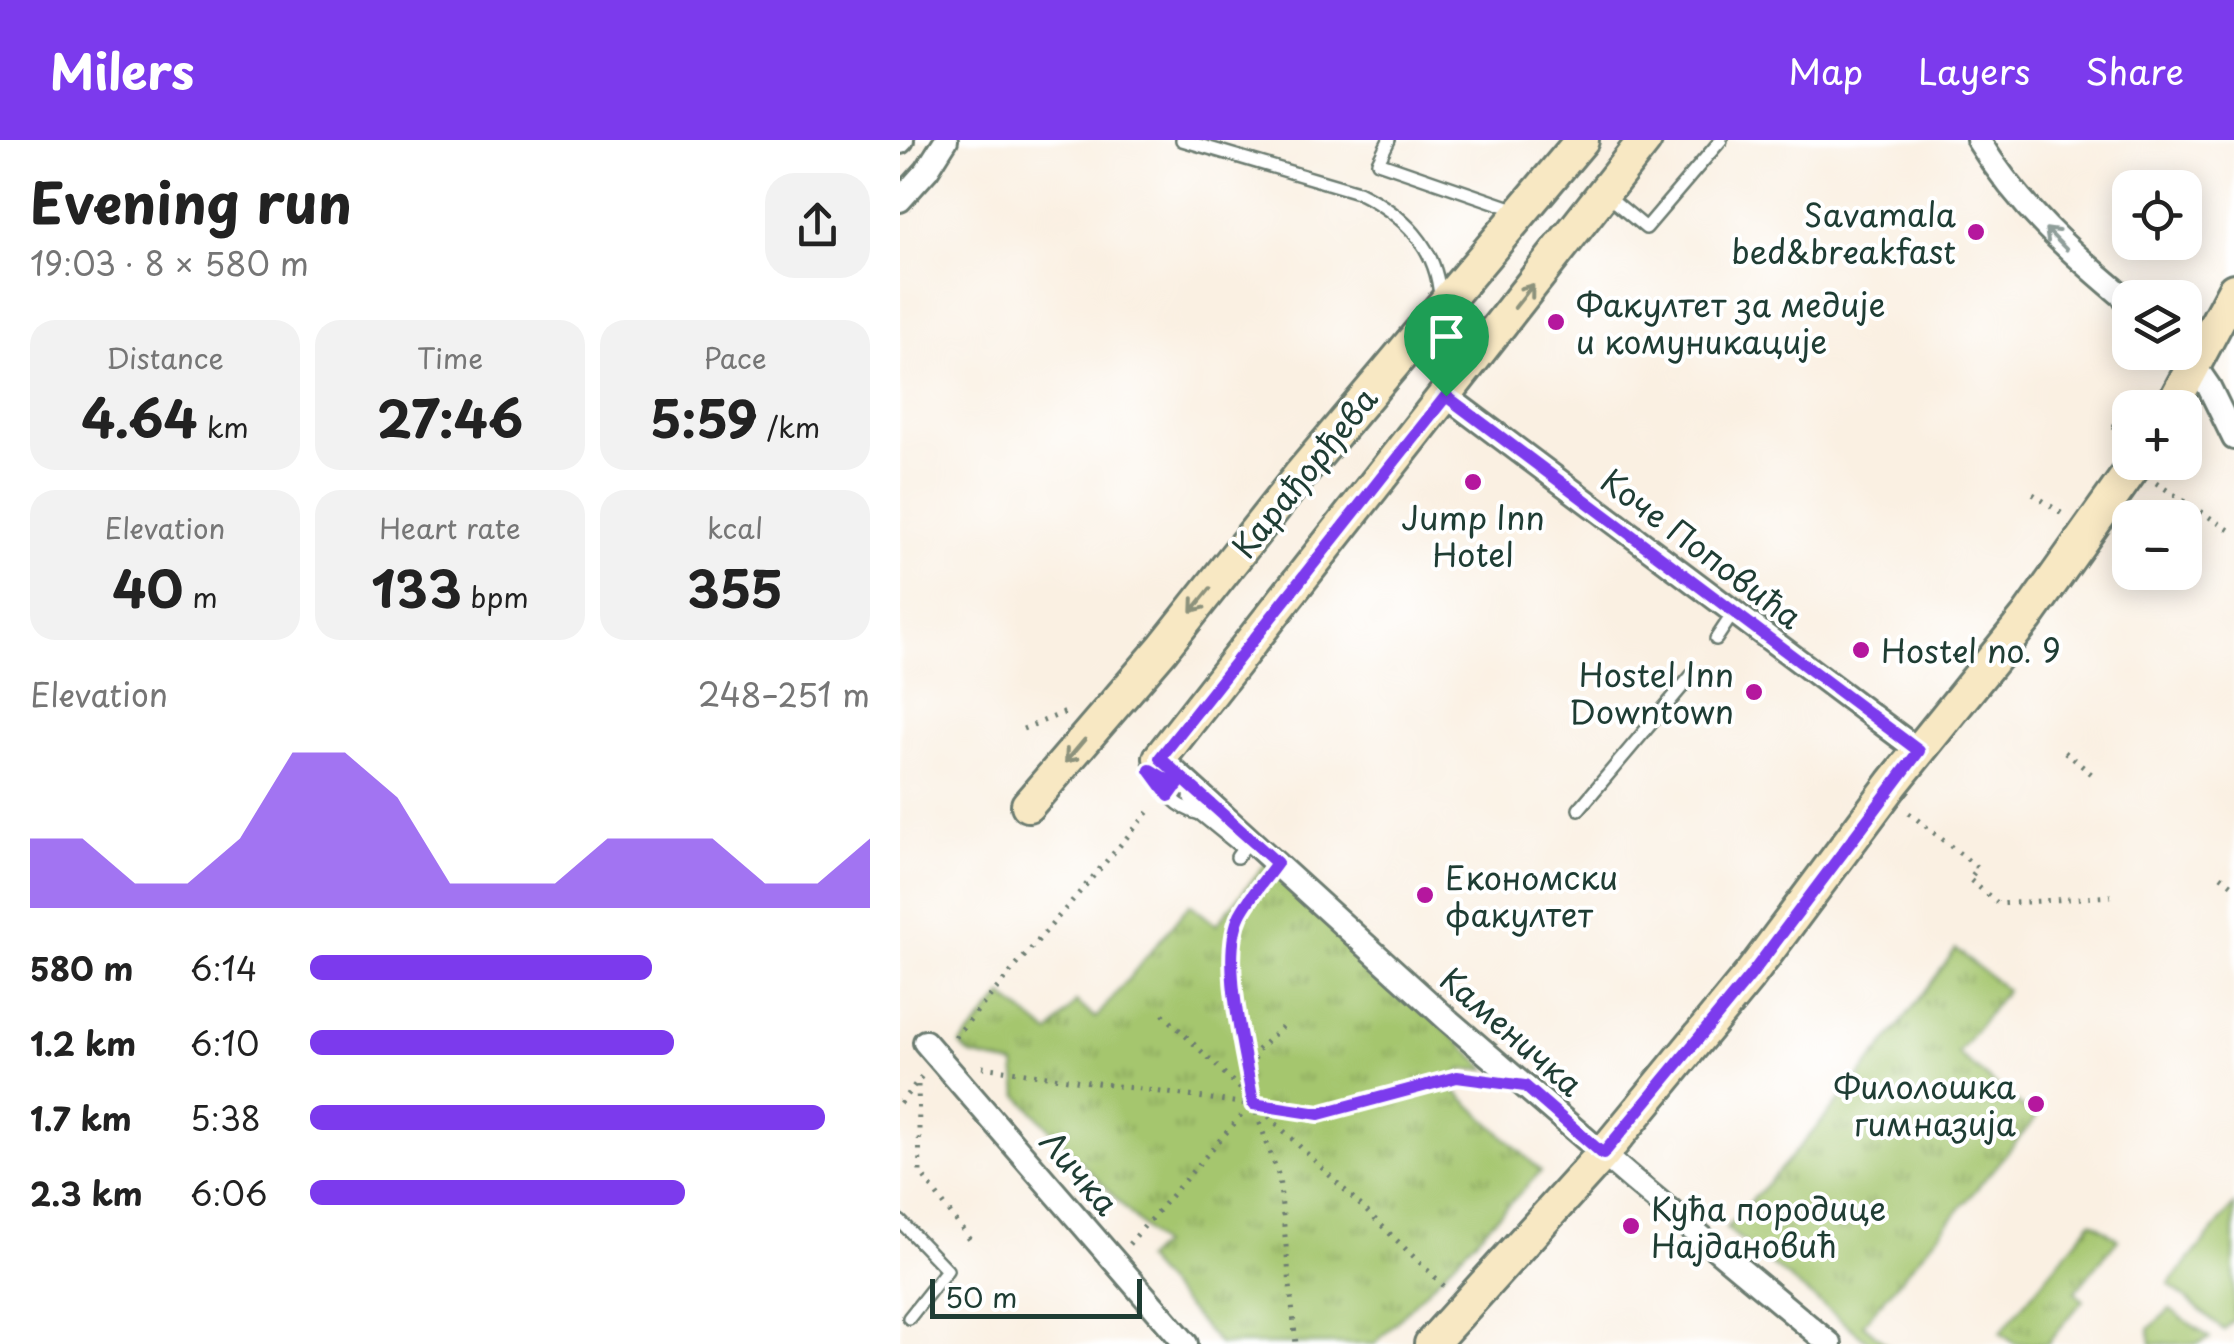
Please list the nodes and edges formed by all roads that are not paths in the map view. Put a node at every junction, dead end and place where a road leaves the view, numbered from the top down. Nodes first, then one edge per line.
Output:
1 (946, 140) edge
2 (1182, 140) edge
3 (1389, 140) edge
4 (1582, 140) edge
5 (1645, 140) edge
6 (1721, 140) edge
7 (1978, 140) edge
8 (1604, 193) junction
9 (900, 200) edge
10 (1522, 212) junction
11 (2112, 287) edge
12 (2234, 290) edge
13 (1440, 308) junction
14 (2202, 340) edge
15 (2196, 370) edge
16 (1446, 396) junction
17 (2234, 438) edge
18 (2139, 480) edge
19 (1734, 612) junction
20 (1716, 639) dead end
21 (1692, 675) dead end
22 (1919, 751) junction
23 (1160, 758) joint
24 (1028, 806) dead end
25 (1579, 809) dead end
26 (1200, 814) junction
27 (1237, 858) dead end
28 (935, 1050) road end
29 (1603, 1154) junction
30 (900, 1220) edge
31 (908, 1318) dead end
32 (1186, 1344) edge
33 (1431, 1344) edge
34 (1830, 1344) edge

1 - 9 street
2 - 13 lane
3 - 10 lane
4 - 10 main road, Карађорђева
5 - 8 main road, Карађорђева
6 - 8 lane
11 -> 7 street
16 -> 8 main road, Карађорђева
10 - 13 main road, Карађорђева
12 - 14 main road
13 -> 24 main road, Карађорђева
15 - 17 street
16 - 19 street, Коче Поповића
16 - 23 main road, Карађорђева
18 - 22 main road
19 - 20 lane
19 - 22 street, Коче Поповића
21 - 25 lane
22 - 29 main road
23 - 29 street, Каменичка
26 - 26 lane
26 - 27 lane
28 - 32 street, Личка
29 - 33 main road
29 - 34 street, Каменичка
30 - 31 lane

